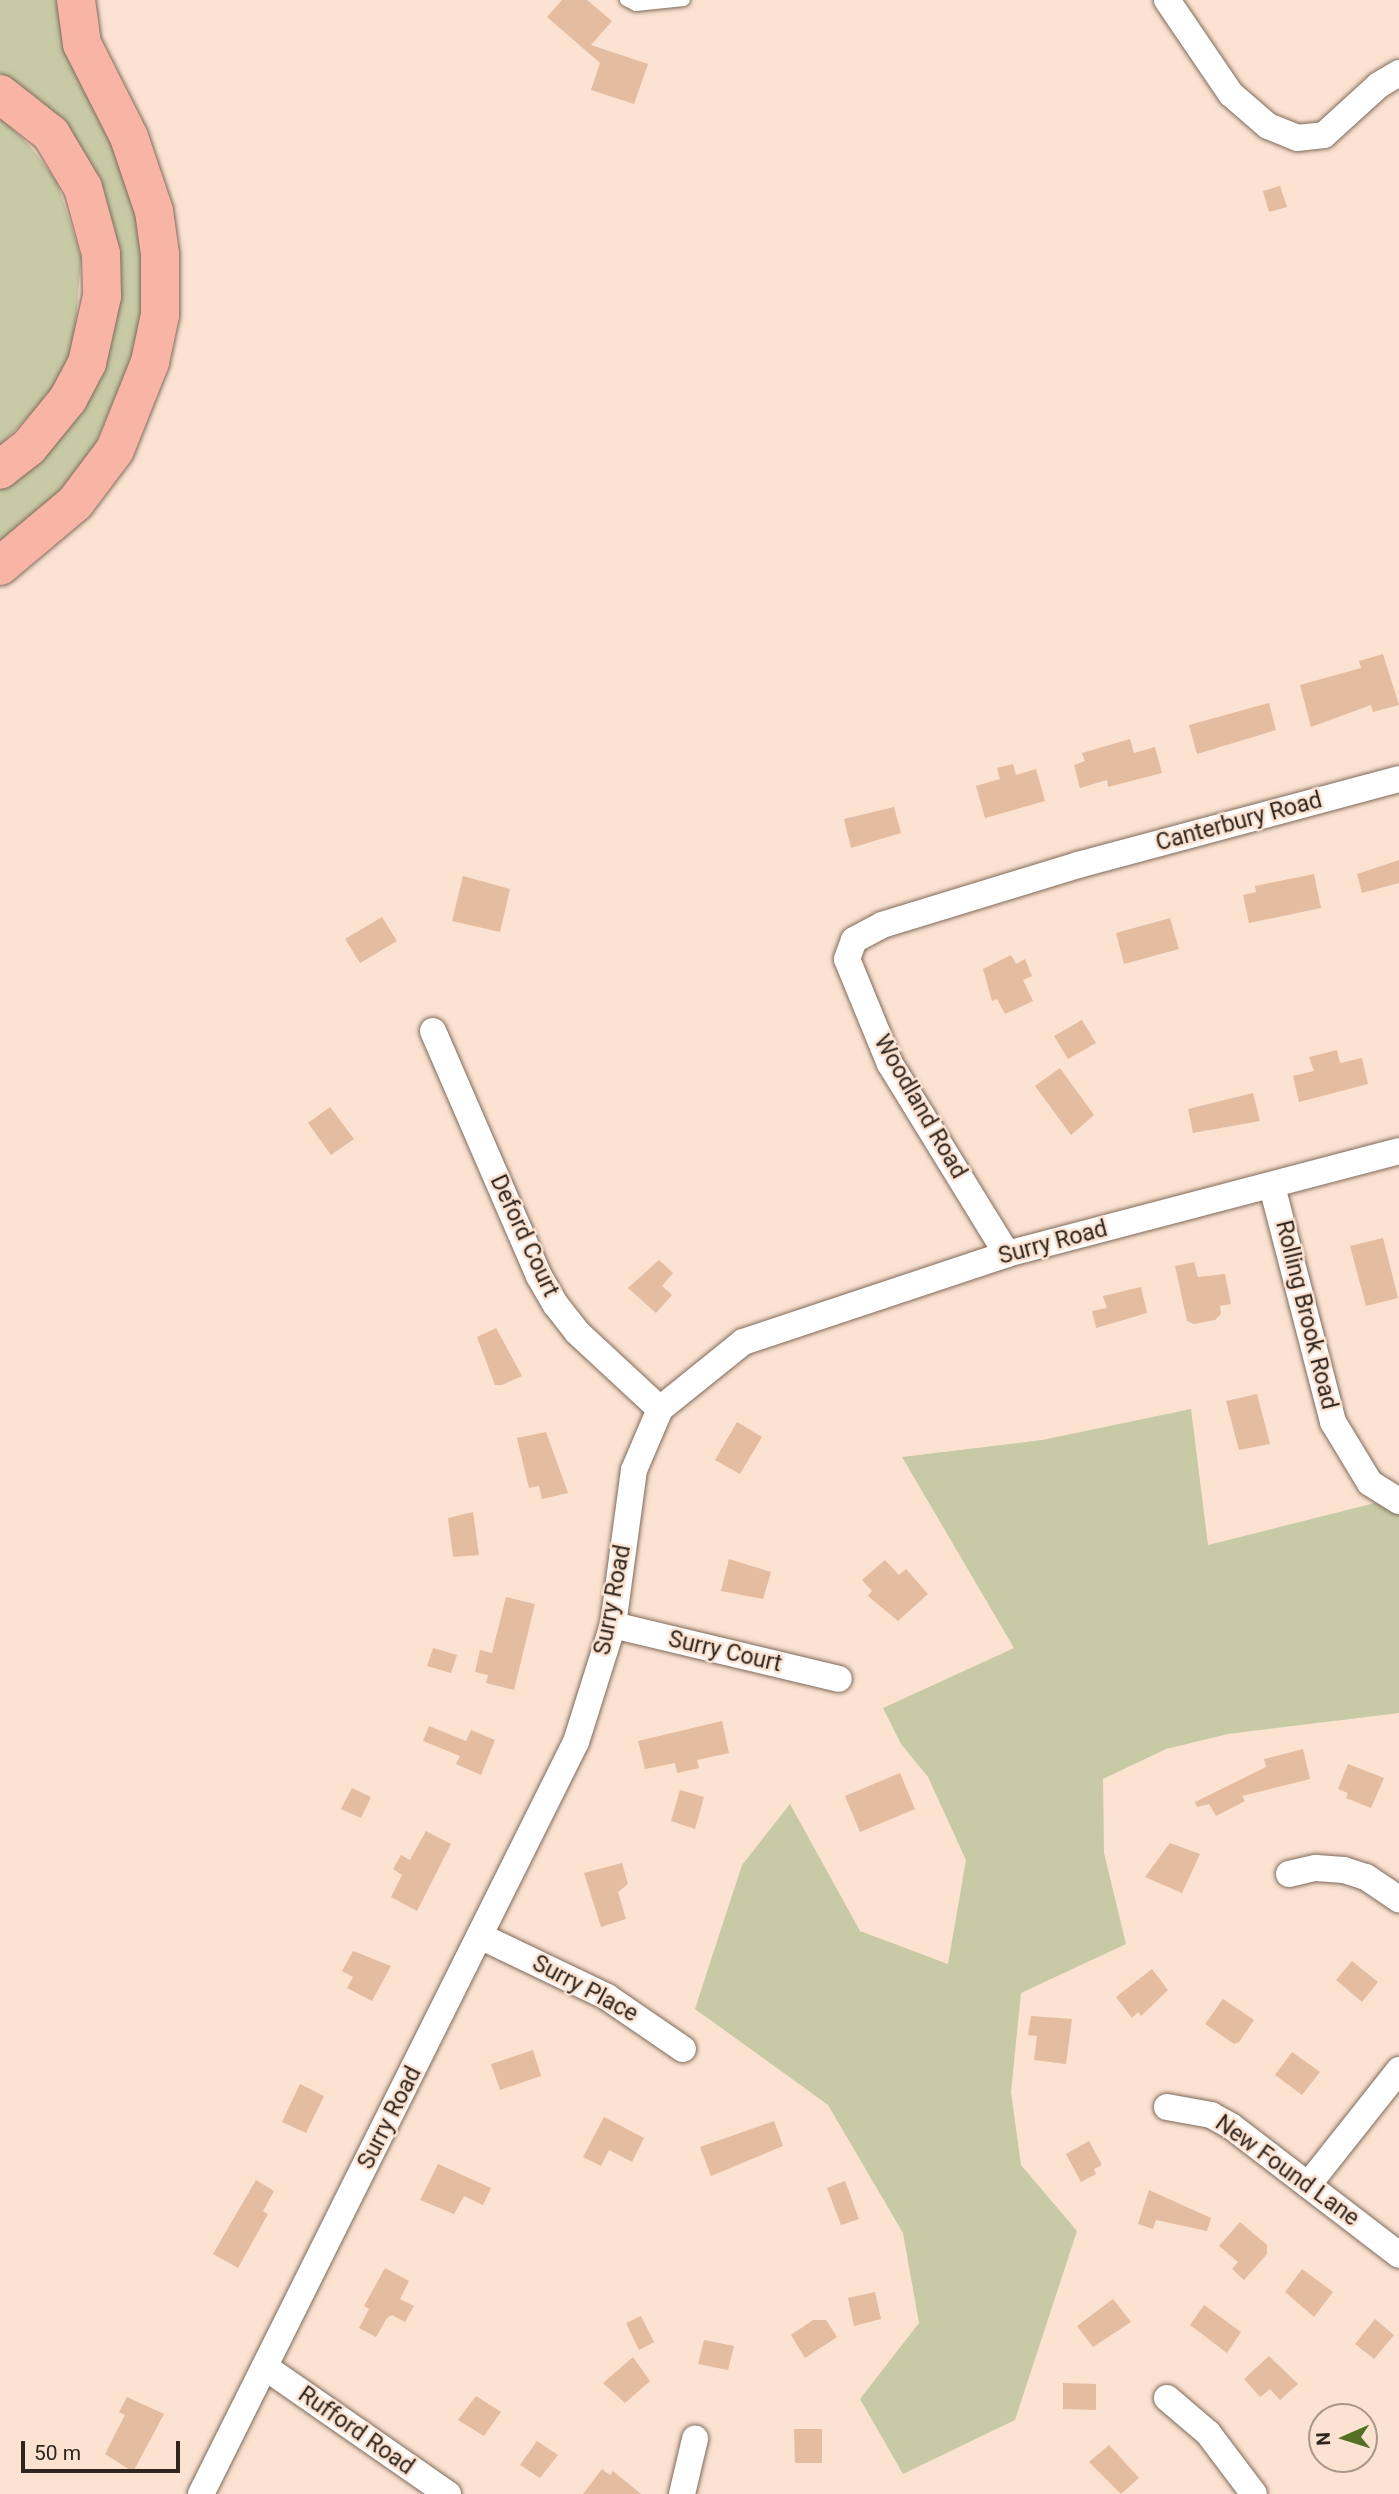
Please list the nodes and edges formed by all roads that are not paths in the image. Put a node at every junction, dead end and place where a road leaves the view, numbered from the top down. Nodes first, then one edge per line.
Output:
1 (76, 0) edge
2 (684, 0) edge
3 (1167, 0) edge
4 (631, 2) edge
5 (1399, 73) edge
6 (0, 94) edge
7 (0, 470) edge
8 (0, 566) edge
9 (1399, 779) edge
10 (1078, 865) joint
11 (433, 1031) dead end
12 (1399, 1151) edge
13 (1272, 1186) junction
14 (1007, 1254) junction
15 (660, 1409) junction
16 (1399, 1501) edge
17 (612, 1625) junction
18 (839, 1679) dead end
19 (1289, 1874) dead end
20 (1399, 1899) edge
21 (482, 1937) junction
22 (683, 2049) dead end
23 (1399, 2070) edge
24 (1167, 2106) dead end
25 (1308, 2185) junction
26 (1399, 2255) edge
27 (265, 2367) junction
28 (1167, 2398) dead end
29 (695, 2439) dead end
30 (201, 2494) edge
31 (448, 2494) edge
32 (681, 2494) edge
33 (1254, 2494) edge

1 - 8 highway
2 - 4 lane
3 - 5 street
6 - 7 highway
9 - 10 street, Canterbury Road
10 - 14 street, Woodland Road
11 - 15 street, Deford Court
12 - 13 street, Surry Road
13 - 14 street, Surry Road
13 - 16 street, Rolling Brook Road
14 - 15 street, Surry Road
15 - 17 street, Surry Road
17 - 18 street, Surry Court
17 - 21 street, Surry Road
19 - 20 street
21 - 22 street, Surry Place
21 - 27 street, Surry Road
23 - 25 street
24 - 25 street, New Found Lane
25 - 26 street, New Found Lane
27 - 30 street, Surry Road
27 - 31 street, Rufford Road
28 - 33 street
29 - 32 street

